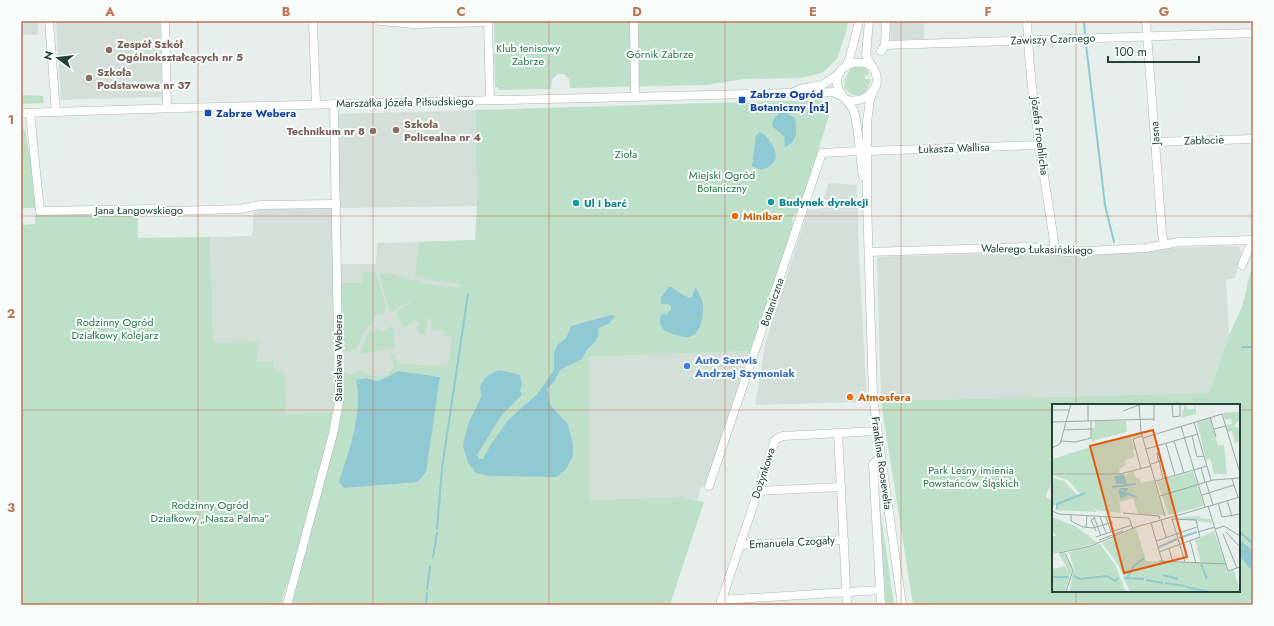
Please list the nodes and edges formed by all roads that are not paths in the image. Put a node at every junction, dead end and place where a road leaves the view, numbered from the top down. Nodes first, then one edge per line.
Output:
1 (49, 21) edge
2 (165, 21) edge
3 (313, 21) edge
4 (380, 21) edge
5 (488, 21) edge
6 (634, 21) edge
7 (859, 21) edge
8 (868, 21) edge
9 (886, 21) edge
10 (1027, 21) edge
11 (1146, 21) edge
12 (1253, 33) edge
13 (1147, 36) junction
14 (1028, 40) junction
15 (872, 66) junction
16 (842, 70) junction
17 (873, 90) junction
18 (790, 93) junction
19 (635, 97) junction
20 (845, 98) junction
21 (490, 100) junction
22 (316, 104) junction
23 (334, 104) junction
24 (167, 108) junction
25 (56, 112) junction
26 (21, 113) edge
27 (30, 113) junction
28 (1253, 139) edge
29 (1156, 142) junction
30 (1040, 146) junction
31 (863, 151) junction
32 (336, 204) junction
33 (1253, 240) edge
34 (1164, 244) junction
35 (1253, 244) edge
36 (1054, 251) junction
37 (869, 252) junction
38 (1242, 265) dead end
39 (877, 431) junction
40 (838, 433) junction
41 (880, 456) junction
42 (709, 486) dead end
43 (841, 487) junction
44 (757, 491) junction
45 (844, 540) junction
46 (740, 545) junction
47 (880, 590) junction
48 (847, 592) junction
49 (762, 602) edge
50 (720, 603) edge
51 (286, 605) edge
52 (848, 605) edge
53 (881, 605) edge
54 (902, 605) edge

1 - 25 street
2 - 24 street
3 - 22 street
4 - 5 street
5 - 21 street
6 - 19 street
7 - 16 street
8 - 15 street
9 - 14 street, Zawiszy Czarnego
10 - 14 street, Józefa Froehlicha
11 - 13 street, Jasna
12 - 13 street, Zawiszy Czarnego
13 - 14 street, Zawiszy Czarnego
13 - 29 street, Jasna
14 - 30 street, Józefa Froehlicha
15 - 16 street
15 - 17 street
16 - 18 street, Marszałka Józefa Piłsudskiego
16 - 20 street
17 - 20 street
17 - 31 street, Franklina Roosevelta
18 - 19 street, Marszałka Józefa Piłsudskiego
18 - 20 street, Marszałka Józefa Piłsudskiego
19 - 21 street, Marszałka Józefa Piłsudskiego
20 - 31 street, Franklina Roosevelta
21 - 23 street, Marszałka Józefa Piłsudskiego
22 - 23 street, Marszałka Józefa Piłsudskiego
22 - 24 street, Marszałka Józefa Piłsudskiego
23 - 32 street, Stanisława Webera
24 - 25 street, Marszałka Józefa Piłsudskiego
25 - 27 street, Marszałka Józefa Piłsudskiego
26 - 27 street, Marszałka Józefa Piłsudskiego
27 - 32 street, Jana Łangowskiego
28 - 29 street, Zabłocie
29 - 34 street, Jasna
30 - 31 street, Łukasza Wallisa
30 - 36 street, Józefa Froehlicha
31 - 37 street, Franklina Roosevelta
31 - 42 street, Botaniczna
32 - 51 street, Stanisława Webera
33 - 34 street, Walerego Łukasińskiego
34 - 36 street, Walerego Łukasińskiego
35 - 38 street
36 - 37 street, Walerego Łukasińskiego
37 - 39 street, Franklina Roosevelta
39 - 40 street, Dożynkowa
39 - 41 street, Franklina Roosevelta
40 - 43 street, Emanuela Czogały
40 - 44 street, Dożynkowa
41 - 47 street
41 - 54 street, Franklina Roosevelta
43 - 44 street
43 - 45 street, Emanuela Czogały
44 - 46 street, Dożynkowa
45 - 46 street, Emanuela Czogały
45 - 48 street, Emanuela Czogały
46 - 50 street, Dożynkowa
47 - 48 street
47 - 53 street
48 - 49 street
48 - 52 street, Emanuela Czogały
49 - 50 street

